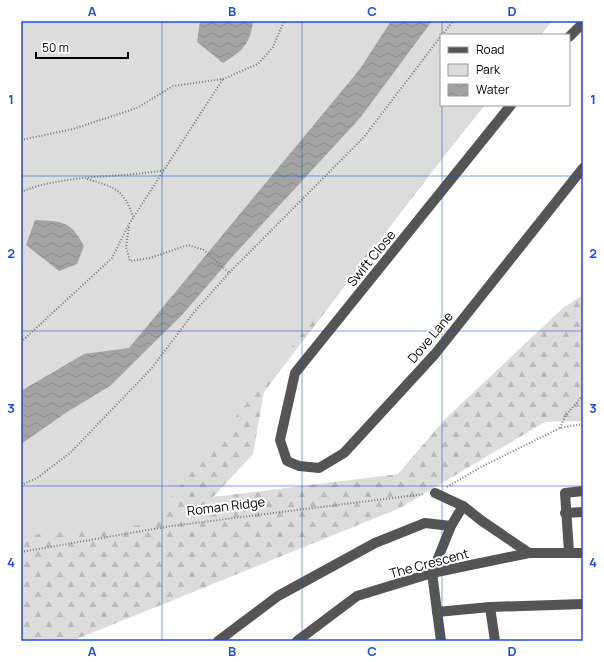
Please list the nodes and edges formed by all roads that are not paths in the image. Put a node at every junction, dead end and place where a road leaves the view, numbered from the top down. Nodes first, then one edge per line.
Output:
1 (583, 23) edge
2 (570, 36) edge
3 (510, 106) edge
4 (583, 168) edge
5 (280, 440) joint
6 (583, 491) edge
7 (436, 493) road end
8 (463, 506) junction
9 (583, 512) edge
10 (565, 513) junction
11 (451, 526) junction
12 (569, 552) junction
13 (529, 553) junction
14 (583, 553) edge
15 (432, 572) junction
16 (583, 604) edge
17 (490, 607) junction
18 (437, 612) junction
19 (218, 641) edge
20 (297, 641) edge
21 (441, 641) edge
22 (495, 641) edge

1 - 2 street
3 - 5 street, Swift Close
4 - 5 street, Dove Lane
6 - 10 street
7 - 8 street
8 - 11 street
8 - 13 street
9 - 10 street
10 - 12 street
11 - 15 street
11 - 19 street
12 - 13 street, The Crescent
12 - 14 street, The Crescent
13 - 15 street, The Crescent
15 - 18 street
15 - 20 street, The Crescent
16 - 17 street
17 - 18 street
17 - 22 street
18 - 21 street

